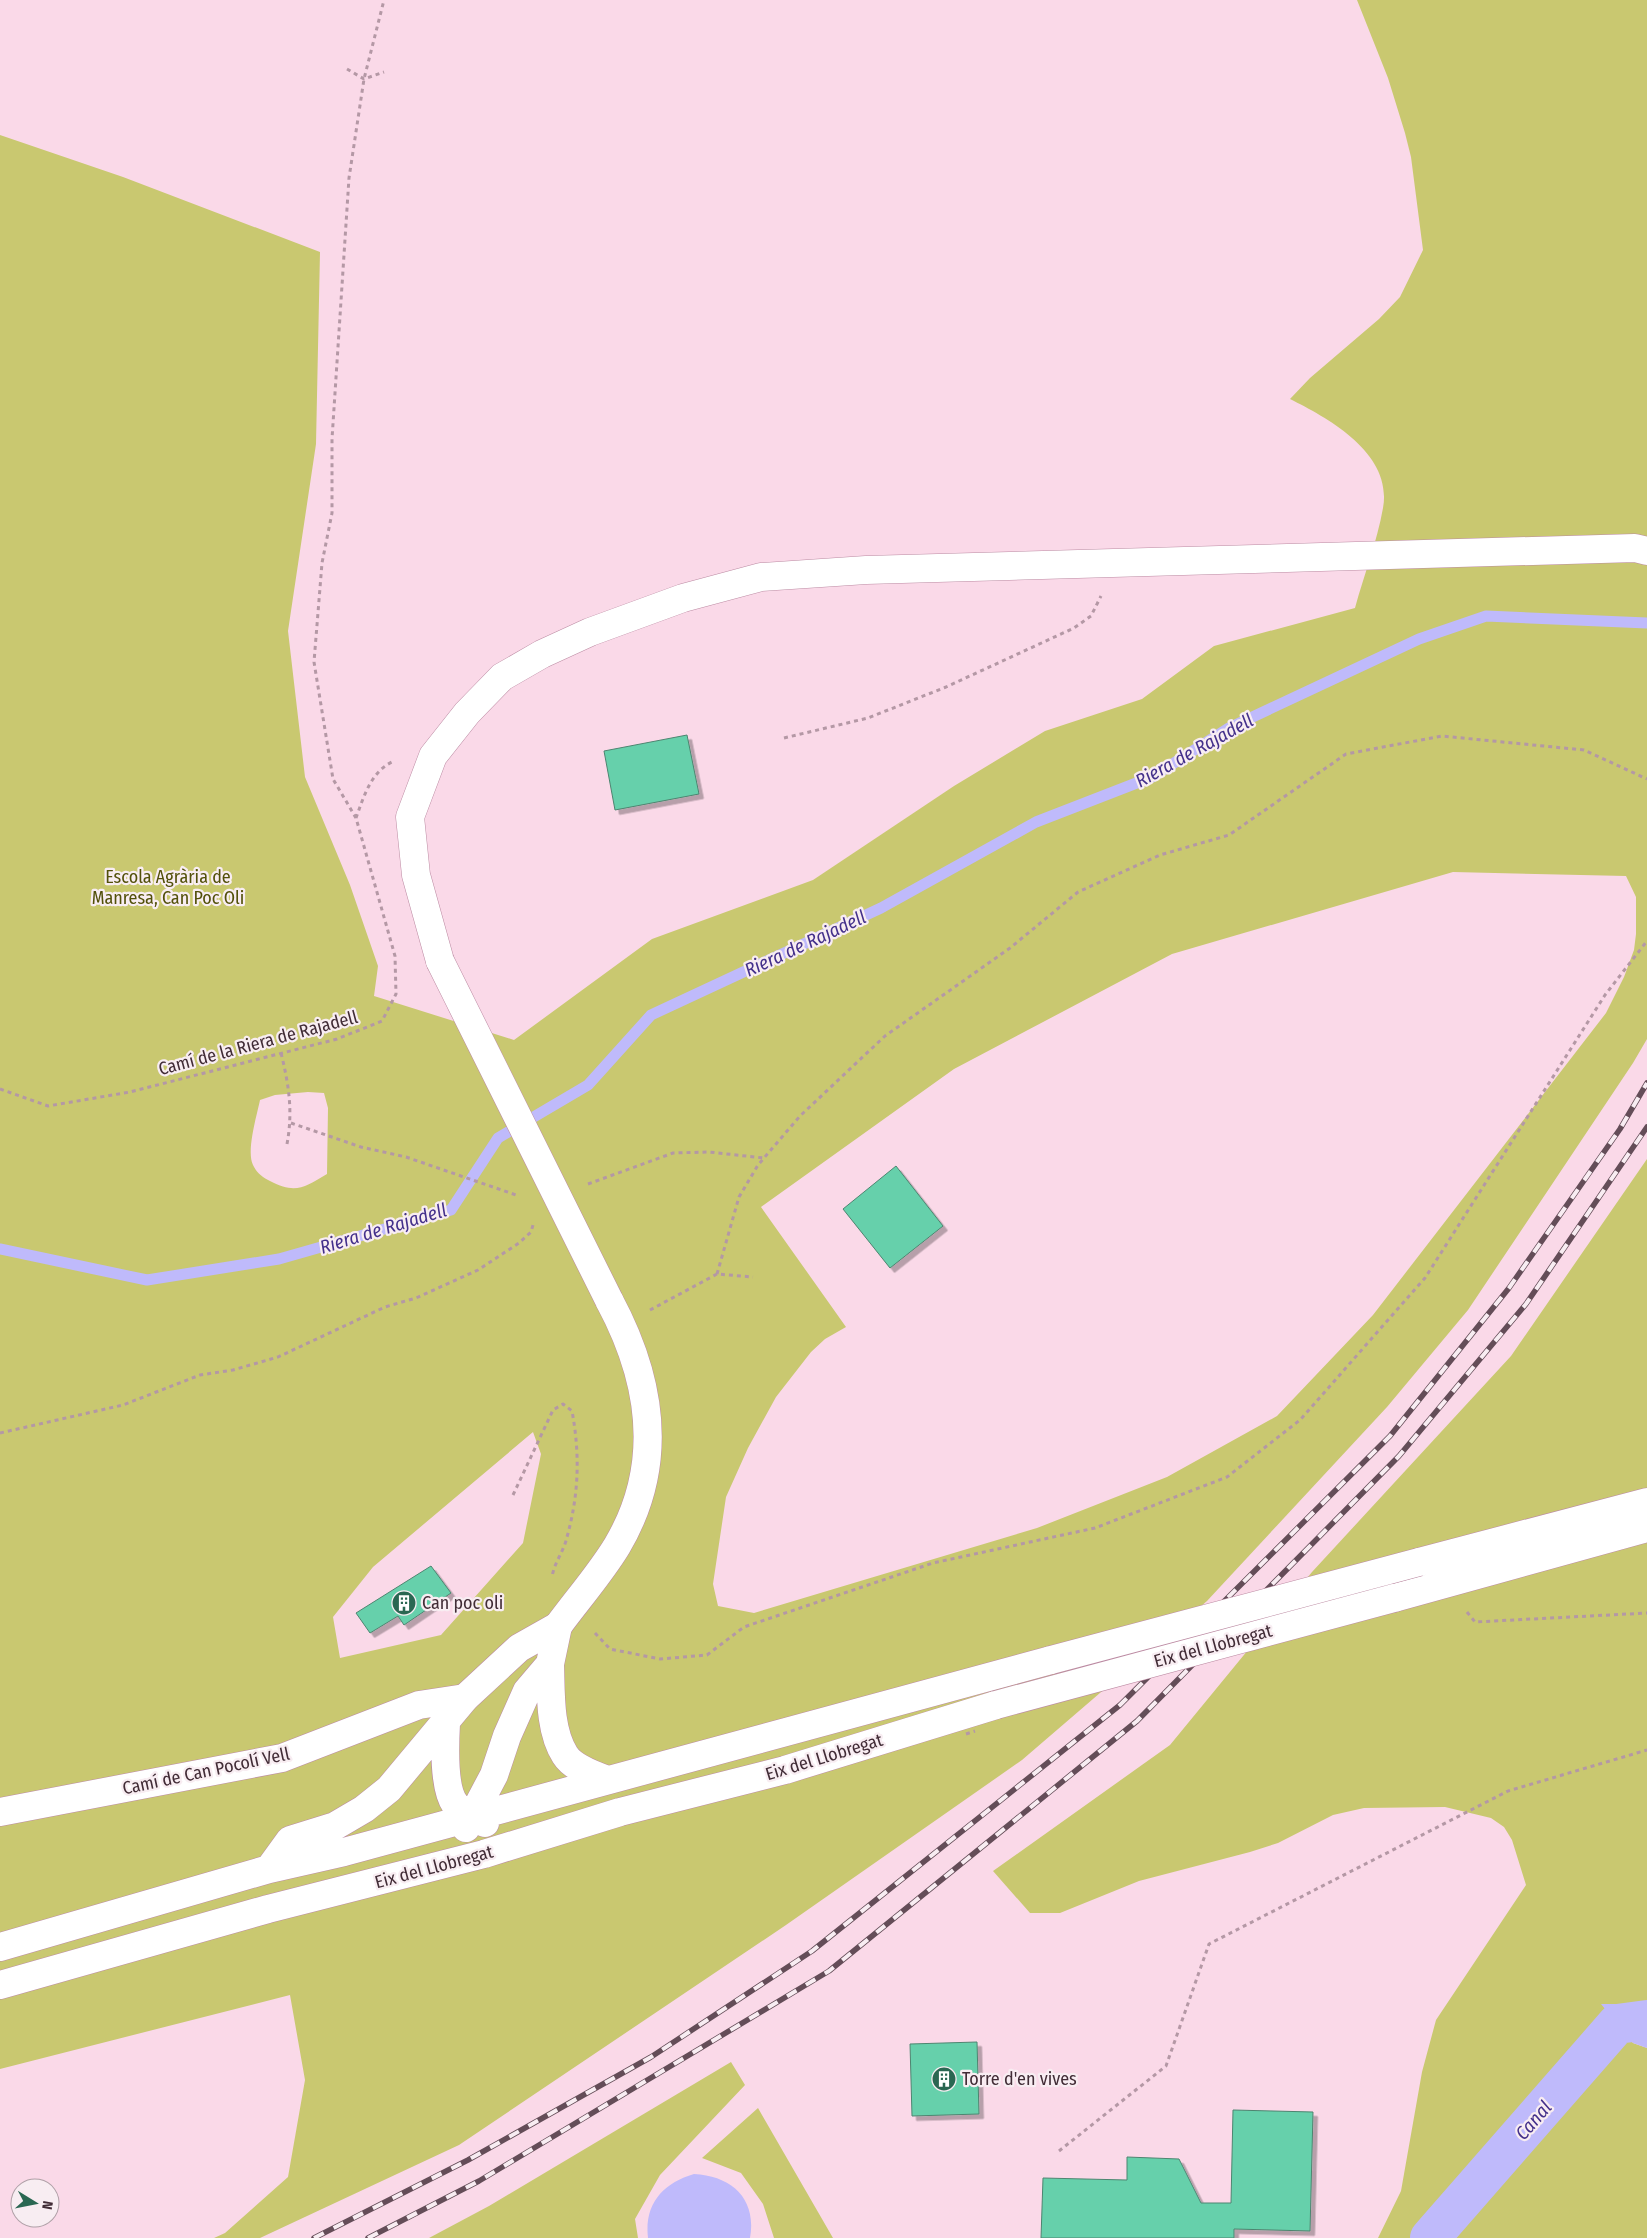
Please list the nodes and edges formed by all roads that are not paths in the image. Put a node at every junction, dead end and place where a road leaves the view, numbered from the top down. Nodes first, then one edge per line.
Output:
1 (1647, 551) edge
2 (1647, 1502) edge
3 (1647, 1528) edge
4 (564, 1617) junction
5 (550, 1664) junction
6 (466, 1698) junction
7 (446, 1723) junction
8 (608, 1780) junction
9 (0, 1812) edge
10 (620, 1812) junction
11 (473, 1818) junction
12 (269, 1869) junction
13 (268, 1909) junction
14 (0, 1947) edge
15 (0, 1985) edge

1 - 4 main road, bridge
2 - 8 main road, Eix del Llobregat, bridge
3 - 10 main road, Eix del Llobregat, bridge
4 - 5 main road
4 - 6 main road
5 - 8 main road
5 - 11 main road
6 - 7 main road
6 - 9 main road, Camí de Can Pocolí Vell
7 - 11 main road
7 - 12 main road
8 - 11 main road, Eix del Llobregat
10 - 11 main road
10 - 13 main road, Eix del Llobregat
11 - 12 main road, Eix del Llobregat
11 - 13 main road
12 - 14 main road, Eix del Llobregat
13 - 15 main road, Eix del Llobregat

